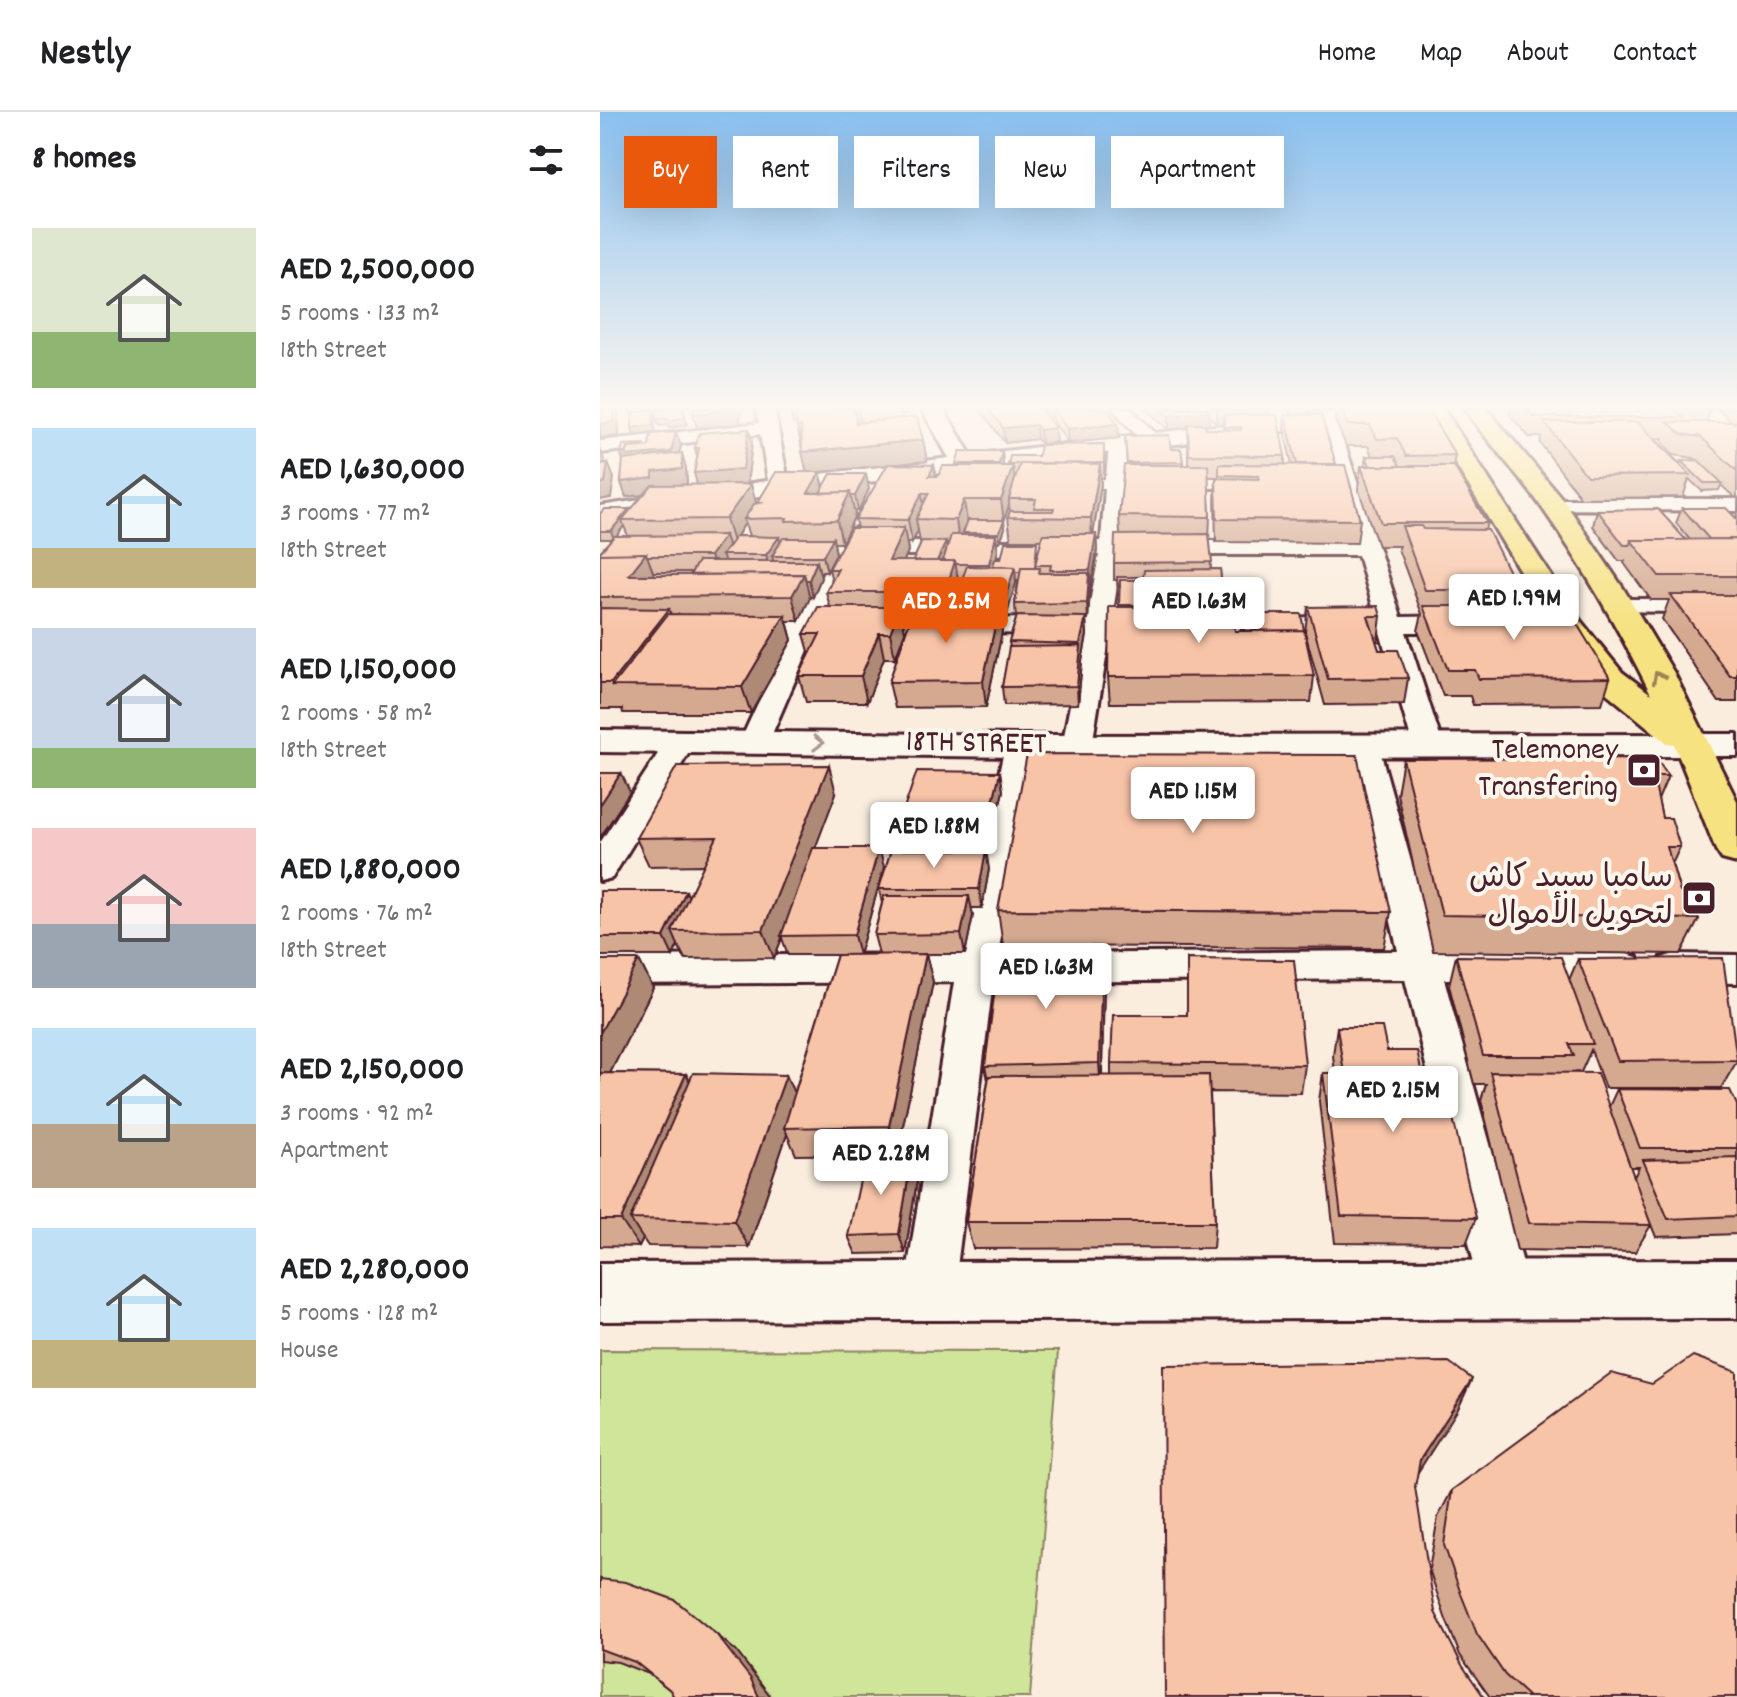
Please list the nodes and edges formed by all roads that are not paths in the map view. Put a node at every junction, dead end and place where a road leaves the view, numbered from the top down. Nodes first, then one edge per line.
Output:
1 (1118, 481) edge
2 (778, 482) edge
3 (909, 482) edge
4 (1027, 482) edge
5 (1030, 482) edge
6 (1199, 482) edge
7 (1339, 482) edge
8 (1478, 482) edge
9 (1534, 482) edge
10 (981, 483) edge
11 (1286, 483) edge
12 (779, 486) junction
13 (885, 491) junction
14 (1553, 505) junction
15 (1737, 505) edge
16 (654, 507) junction
17 (600, 514) edge
18 (635, 527) edge
19 (771, 548) edge
20 (849, 548) junction
21 (1112, 548) junction
22 (1366, 548) junction
23 (1621, 606) junction
24 (1737, 606) edge
25 (1493, 624) edge
26 (1538, 624) edge
27 (1567, 624) junction
28 (1389, 625) junction
29 (806, 626) junction
30 (711, 627) edge
31 (1097, 627) junction
32 (600, 741) edge
33 (681, 741) junction
34 (755, 742) junction
35 (1692, 745) junction
36 (1737, 745) edge
37 (1020, 746) junction
38 (1077, 746) junction
39 (1428, 746) junction
40 (1364, 747) junction
41 (1737, 850) edge
42 (600, 870) edge
43 (1422, 965) junction
44 (976, 967) junction
45 (1737, 969) edge
46 (600, 970) edge
47 (1505, 1288) junction
48 (1737, 1289) edge
49 (929, 1291) junction
50 (600, 1292) edge

1 - 21 street
2 - 12 street
3 - 13 street
4 - 5 street
6 - 11 street
7 - 22 street
8 - 27 main road
9 - 14 main road
10 - 13 street
12 - 13 street
12 - 16 street
13 - 20 street
14 - 15 street
14 - 23 main road
16 - 17 street
16 - 18 street
19 - 20 street
20 - 21 street
20 - 29 street
21 - 22 street
21 - 31 street
22 - 28 street
23 - 24 street
35 -> 23 main road
25 - 28 street
26 - 27 street
27 - 35 main road
28 - 31 street
28 - 39 street
29 - 30 street
29 - 31 street
29 - 34 street
31 - 38 street
32 - 33 street, 18TH STREET
33 - 34 street, 18TH STREET
33 - 42 street
34 -> 37 street, 18TH STREET
35 - 36 street, 18TH STREET
35 - 39 street, 18TH STREET
35 - 41 main road
37 - 38 street, 18TH STREET
37 - 44 street
38 - 40 street, 18TH STREET
39 - 40 street, 18TH STREET
40 - 43 street
43 - 44 street
43 - 45 street
43 - 47 street
44 - 46 street
44 - 49 street
47 - 48 street
47 - 49 street
49 - 50 street

